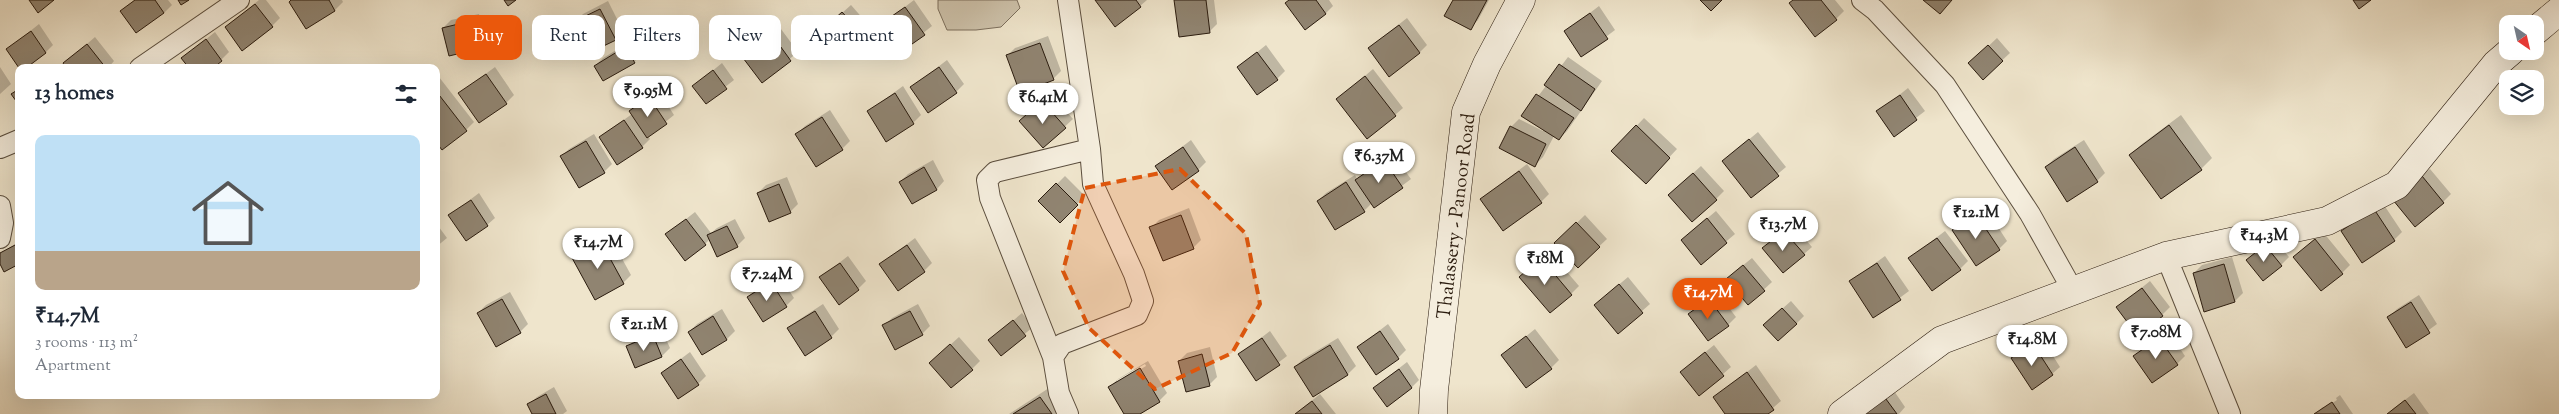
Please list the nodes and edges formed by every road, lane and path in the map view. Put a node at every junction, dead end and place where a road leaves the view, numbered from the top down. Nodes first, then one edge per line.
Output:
1 (239, 0) edge
2 (1068, 0) edge
3 (1521, 0) edge
4 (1862, 0) edge
5 (2559, 11) edge
6 (2544, 24) edge
7 (2501, 60) edge
8 (146, 64) edge
9 (15, 142) edge
10 (0, 148) edge
11 (1090, 149) junction
12 (0, 206) edge
13 (0, 238) edge
14 (2166, 256) junction
15 (2072, 290) junction
16 (1053, 357) junction
17 (1068, 414) edge
18 (1433, 414) edge
19 (1842, 414) edge
20 (2230, 414) edge

1 - 8 street
2 - 11 street
3 - 18 street, Thalassery - Panoor Road
4 - 15 street
5 - 6 street
7 - 14 street
9 - 10 street
11 - 16 street
11 - 16 street
12 - 13 street
14 - 15 street
14 - 20 street
15 - 19 street
16 - 17 street

